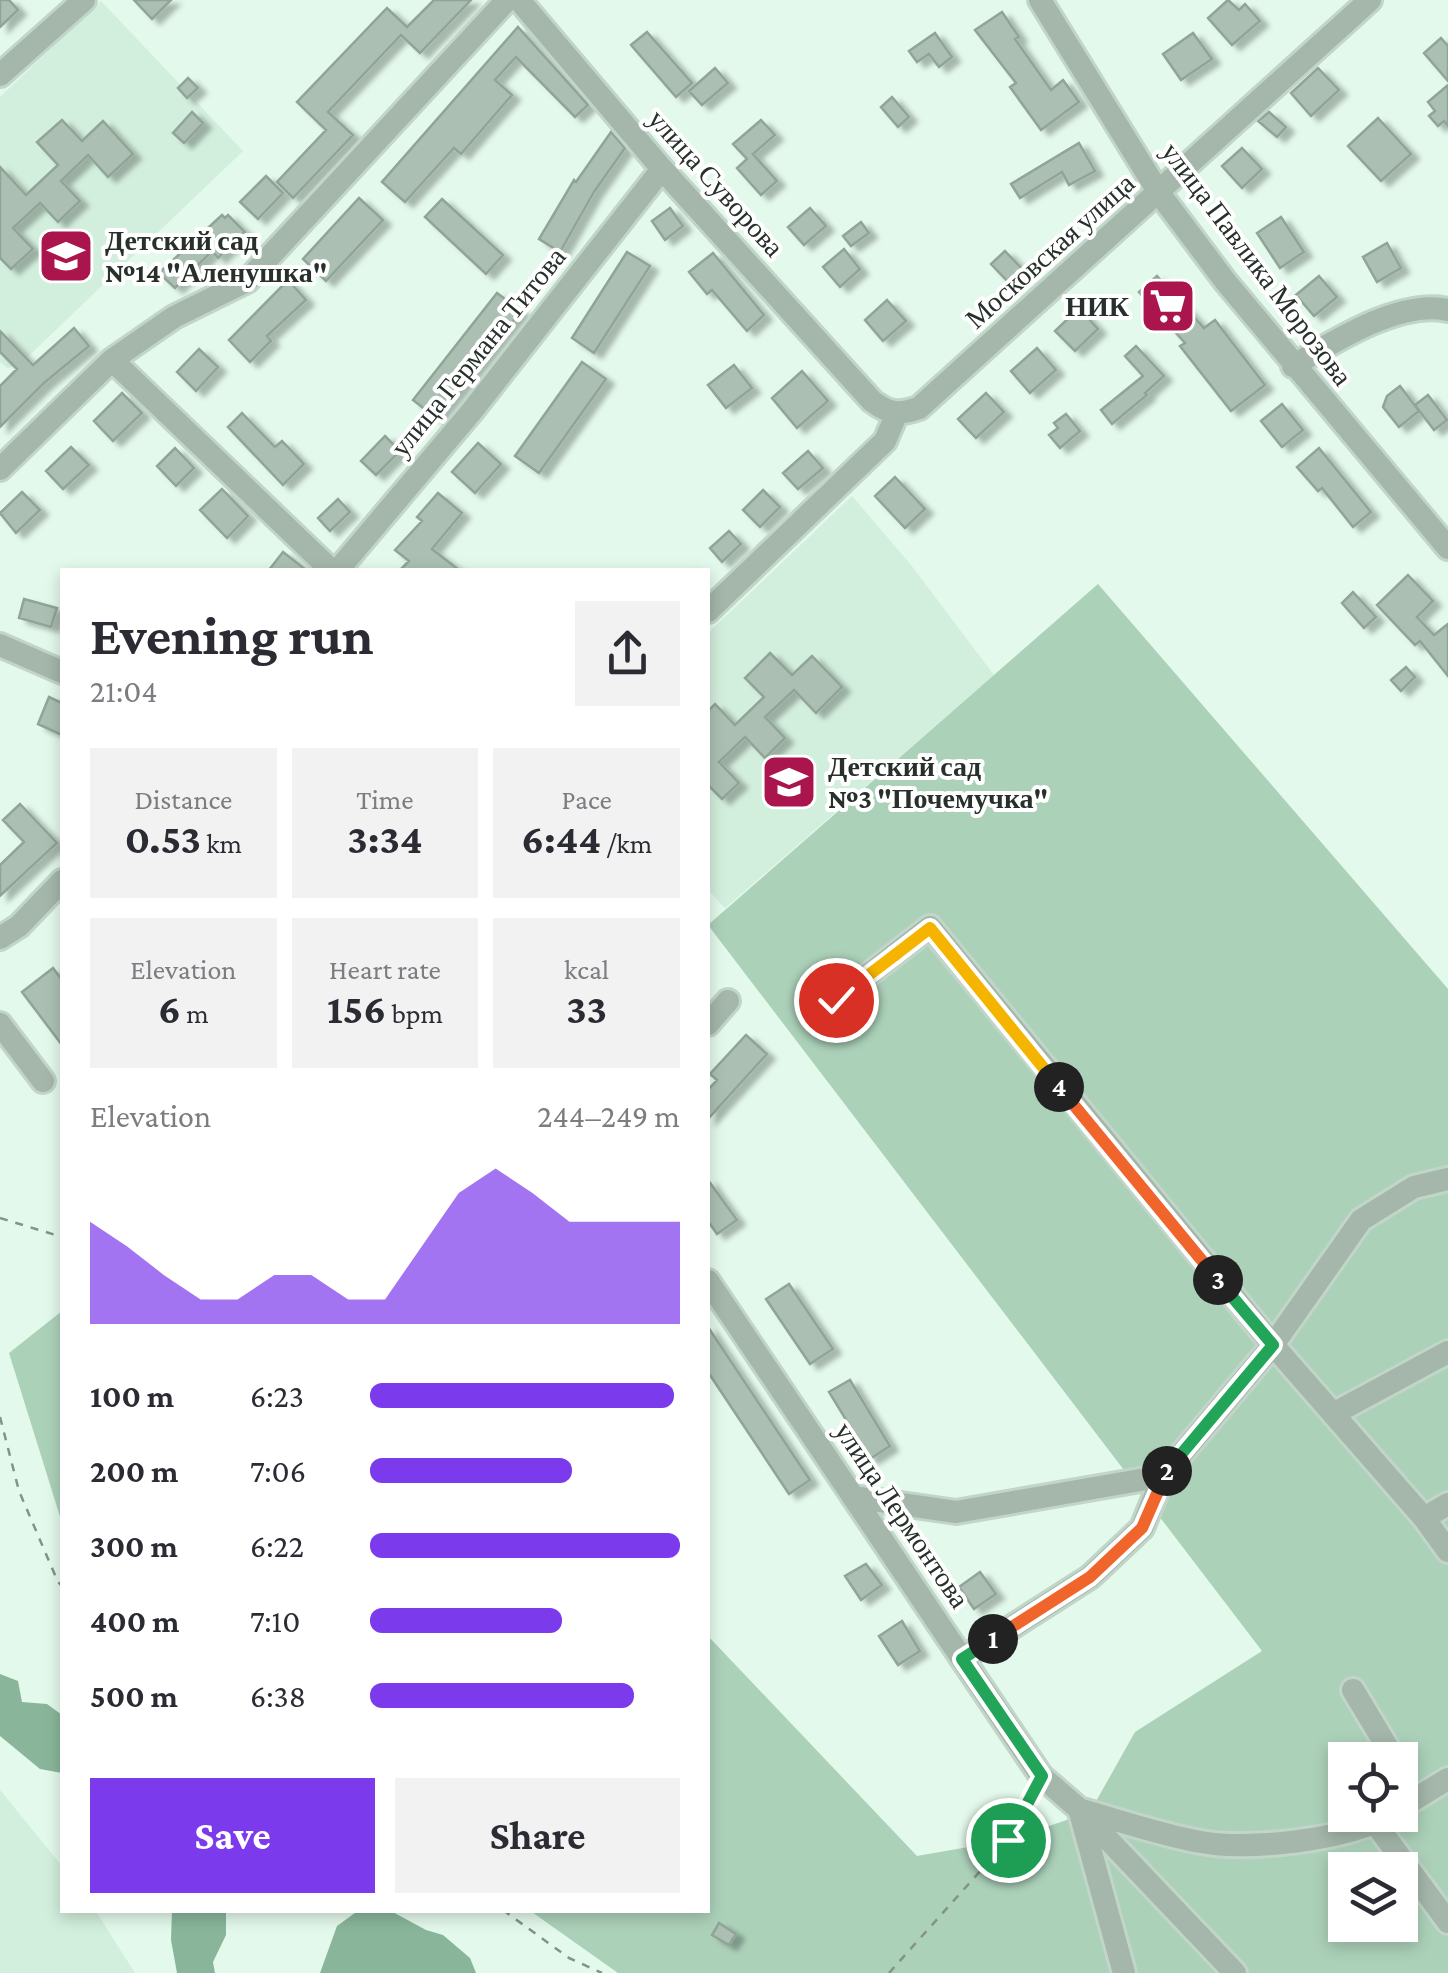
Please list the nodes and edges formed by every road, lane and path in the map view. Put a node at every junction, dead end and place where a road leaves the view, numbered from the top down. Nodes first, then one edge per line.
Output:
1 (84, 0) edge
2 (507, 0) edge
3 (519, 0) edge
4 (1040, 0) edge
5 (1370, 0) edge
6 (0, 75) edge
7 (662, 169) junction
8 (1159, 193) junction
9 (1448, 310) edge
10 (112, 360) junction
11 (1293, 366) junction
12 (896, 414) junction
13 (0, 469) edge
14 (1448, 548) edge
15 (333, 568) edge
16 (337, 568) edge
17 (710, 608) edge
18 (0, 646) edge
19 (60, 671) edge
20 (60, 883) edge
21 (0, 938) edge
22 (836, 1000) dead end
23 (728, 1001) dead end
24 (710, 1022) edge
25 (0, 1024) edge
26 (43, 1081) dead end
27 (1448, 1179) edge
28 (0, 1218) edge
29 (60, 1236) edge
30 (710, 1283) edge
31 (1273, 1345) junction
32 (1448, 1352) edge
33 (1333, 1414) junction
34 (0, 1417) edge
35 (1163, 1476) junction
36 (853, 1497) junction
37 (1448, 1504) edge
38 (1424, 1518) junction
39 (1448, 1551) edge
40 (60, 1584) edge
41 (962, 1659) junction
42 (1352, 1690) dead end
43 (1384, 1742) edge
44 (1042, 1776) junction
45 (1448, 1779) edge
46 (1418, 1797) edge
47 (1079, 1809) junction
48 (1333, 1832) edge
49 (1390, 1832) edge
50 (508, 1913) edge
51 (1448, 1922) edge
52 (586, 1966) junction
53 (586, 1973) edge
54 (602, 1973) edge
55 (889, 1973) edge
56 (1124, 1973) edge
57 (1236, 1973) edge

1 - 6 street
2 - 10 street
3 - 7 street, улица Суворова
4 - 8 street, улица Павлика Морозова
5 - 8 street, Московская улица
7 - 12 street, улица Суворова
7 - 16 street, улица Германа Титова
8 - 11 street, улица Павлика Морозова
8 - 12 street, Московская улица
9 - 11 street
10 - 13 street
10 - 15 street
11 - 14 street, улица Павлика Морозова
12 - 17 street, Московская улица
18 - 19 street
20 - 21 street
22 - 31 street
23 - 24 street
25 - 26 street
27 - 31 street
28 - 29 path
30 - 36 street, улица Лермонтова
31 - 33 street
31 - 35 street
32 - 33 street
33 - 38 street
34 - 40 path
35 - 36 street
35 - 41 street
36 - 41 street, улица Лермонтова
37 - 38 street
38 - 39 street
41 - 44 street, улица Лермонтова
42 - 43 street
44 - 47 street, улица Лермонтова
44 - 55 path
45 - 46 street
47 - 48 street, улица Лермонтова
47 - 56 street
47 - 57 street
49 - 51 street
50 - 52 path
52 - 53 path
52 - 54 path

